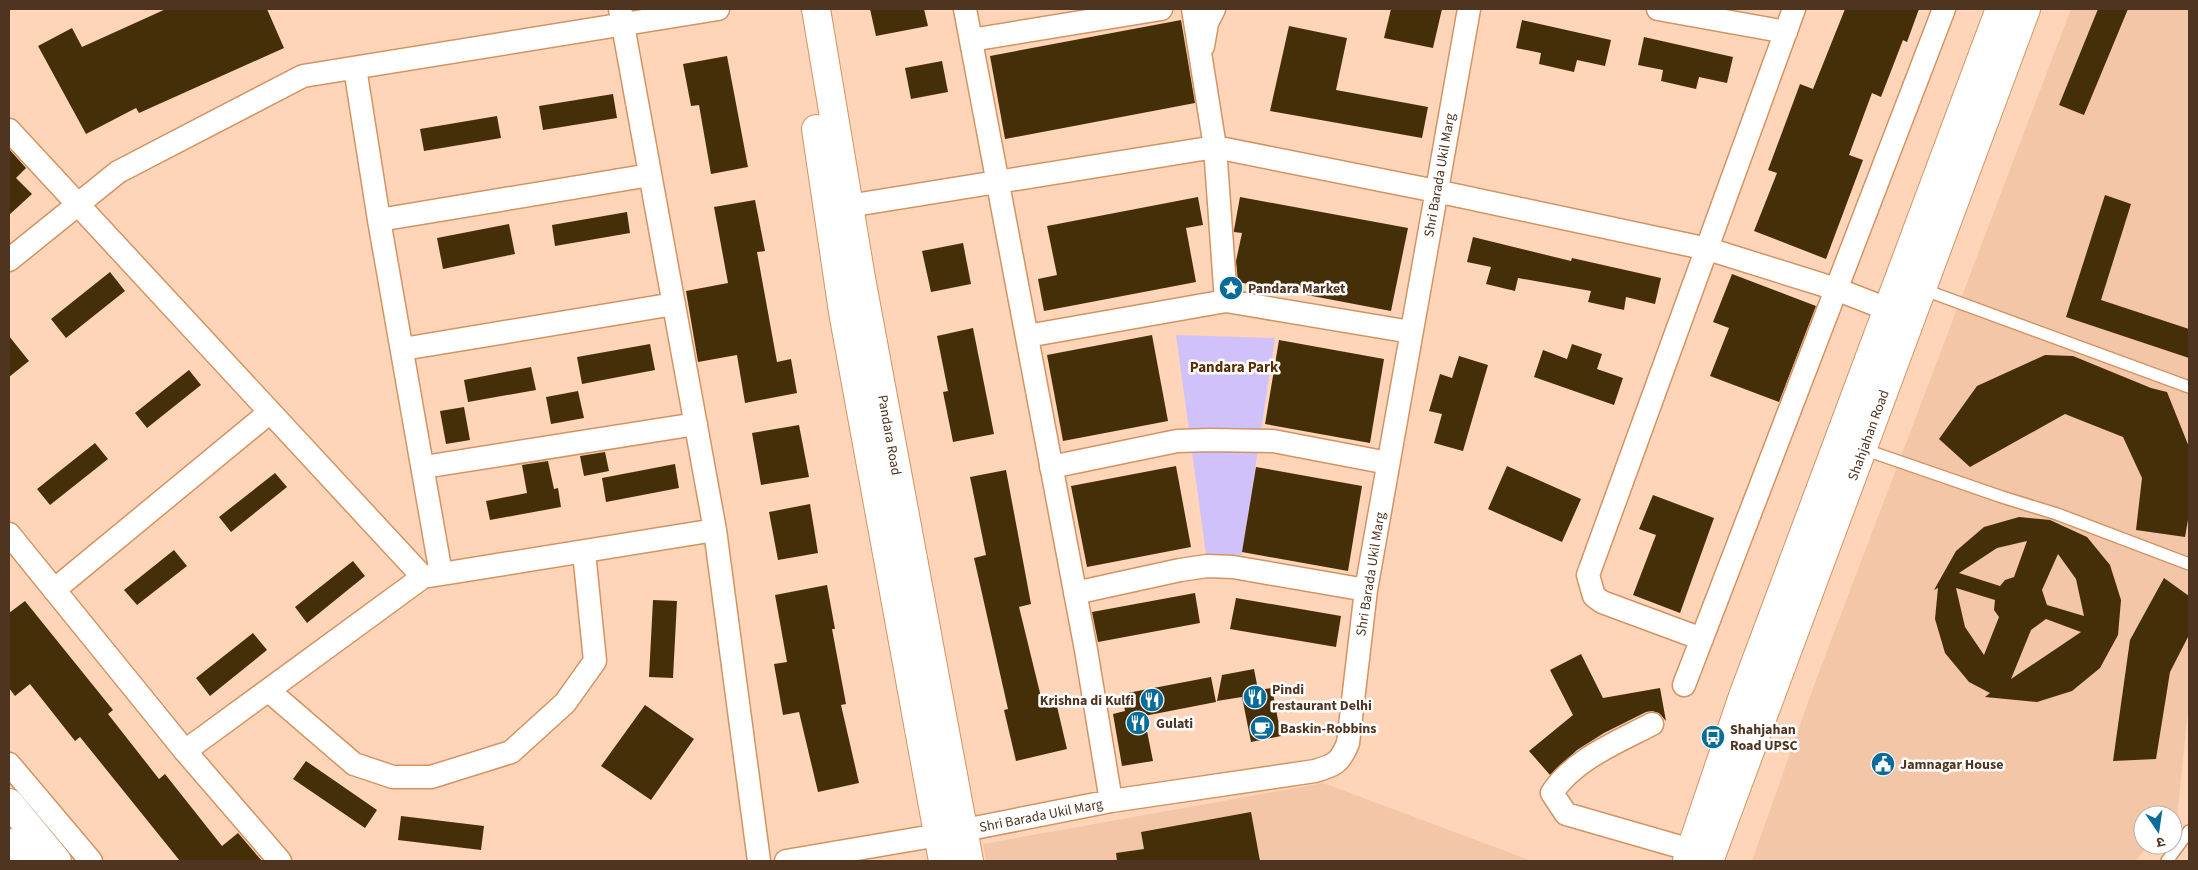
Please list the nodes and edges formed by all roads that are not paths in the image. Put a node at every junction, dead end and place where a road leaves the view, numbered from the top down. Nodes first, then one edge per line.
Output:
1 (718, 9) edge
2 (798, 9) edge
3 (816, 9) edge
4 (965, 9) edge
5 (1160, 9) edge
6 (1469, 9) edge
7 (1658, 9) edge
8 (1794, 9) edge
9 (1944, 9) edge
10 (2000, 9) edge
11 (2026, 9) edge
12 (1209, 12) edge
13 (621, 17) edge
14 (1786, 32) junction
15 (971, 40) junction
16 (355, 68) junction
17 (9, 130) edge
18 (1215, 147) junction
19 (650, 175) junction
20 (998, 181) junction
21 (1436, 191) junction
22 (78, 204) junction
23 (848, 206) junction
24 (379, 220) junction
25 (1708, 249) junction
26 (9, 260) edge
27 (1836, 289) junction
28 (1922, 289) junction
29 (1226, 301) junction
30 (674, 304) junction
31 (1887, 309) junction
32 (1411, 332) junction
33 (1027, 336) junction
34 (403, 349) junction
35 (2189, 387) edge
36 (270, 412) junction
37 (696, 424) junction
38 (1863, 449) junction
39 (1388, 463) junction
40 (424, 467) junction
41 (1052, 467) junction
42 (716, 530) junction
43 (9, 534) edge
44 (584, 552) junction
45 (2189, 564) edge
46 (432, 576) junction
47 (54, 590) junction
48 (1366, 590) junction
49 (1075, 593) junction
50 (1702, 639) junction
51 (1684, 685) dead end
52 (269, 691) junction
53 (1652, 724) dead end
54 (186, 751) junction
55 (9, 764) edge
56 (1112, 801) junction
57 (9, 803) edge
58 (2189, 831) edge
59 (949, 842) edge
60 (9, 843) edge
61 (1696, 857) edge
62 (24, 861) edge
63 (57, 861) edge
64 (91, 861) edge
65 (280, 861) edge
66 (760, 861) edge
67 (786, 861) edge
68 (969, 861) edge
69 (2168, 861) edge

1 - 13 street
2 - 59 main road, Pandara Road
3 - 23 main road, Pandara Road
4 - 15 street
5 - 15 street
6 - 21 street, Shri Barada Ukil Marg
7 - 14 street
8 - 14 street
9 - 27 street
10 - 31 main road, Shahjahan Road
11 - 28 main road, Shahjahan Road
12 - 18 street
13 - 16 street
13 - 19 street
14 - 25 street
15 - 20 street
16 - 22 street
16 - 24 street
17 - 22 street
18 - 20 street
18 - 21 street
18 - 29 street
19 - 24 street
19 - 30 street
20 - 23 street
20 - 33 street
21 - 25 street
21 - 32 street, Shri Barada Ukil Marg
22 - 26 street
22 - 36 street
23 - 59 main road, Pandara Road
24 - 34 street
25 - 27 street
25 - 50 street
27 - 31 street
27 - 50 street
28 - 35 lane
28 - 38 main road, Shahjahan Road
29 - 32 street
29 - 33 street
30 - 34 street
30 - 37 street
31 - 61 main road, Shahjahan Road
32 - 39 street, Shri Barada Ukil Marg
33 - 41 street
34 - 40 street
36 - 46 street
36 - 47 street
37 - 40 street
37 - 42 street
38 - 45 lane
38 - 61 main road, Shahjahan Road
39 - 41 street
39 - 48 street, Shri Barada Ukil Marg
40 - 46 street
41 - 49 street
42 - 44 street
42 - 66 street
43 - 47 street
44 - 46 street
44 - 52 street
46 - 52 street
47 - 54 street
48 - 49 street
48 - 56 street, Shri Barada Ukil Marg
49 - 56 street
50 - 51 street
52 - 54 street
53 - 61 street
54 - 65 street
55 - 64 street
56 - 59 street, Shri Barada Ukil Marg
57 - 63 main road
58 - 69 lane
59 - 67 street, Shri Barada Ukil Marg
59 - 68 main road, Pandara Road
60 - 62 main road

